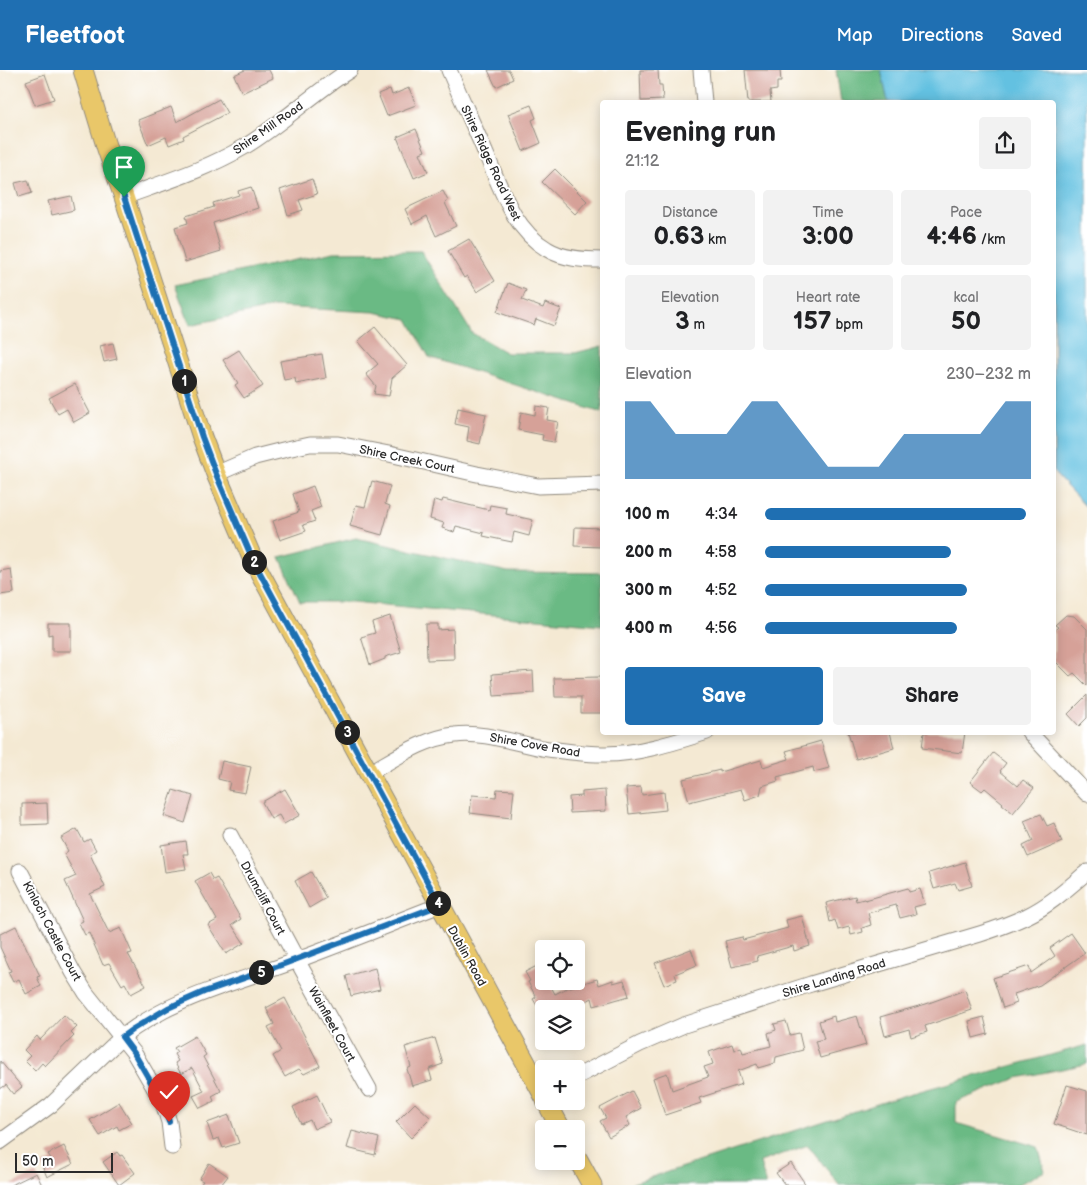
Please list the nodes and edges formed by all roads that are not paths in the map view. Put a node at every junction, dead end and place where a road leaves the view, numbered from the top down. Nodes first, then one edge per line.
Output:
1 (84, 70) edge
2 (350, 70) edge
3 (449, 70) edge
4 (701, 70) edge
5 (704, 100) edge
6 (124, 197) junction
7 (600, 260) edge
8 (216, 474) junction
9 (600, 484) edge
10 (698, 735) edge
11 (1032, 735) edge
12 (369, 774) junction
13 (1087, 794) edge
14 (230, 835) dead end
15 (20, 871) dead end
16 (1087, 872) edge
17 (440, 905) junction
18 (296, 960) junction
19 (122, 1037) junction
20 (585, 1072) edge
21 (535, 1079) edge
22 (369, 1089) dead end
23 (0, 1142) edge
24 (172, 1146) dead end
25 (584, 1170) edge
26 (592, 1185) edge

1 - 6 main road, Dublin Road
2 - 6 street, Shire Mill Road
3 - 7 street, Shire Ridge Road West
4 - 5 street
6 - 8 main road, Dublin Road
8 - 9 street, Shire Creek Court
8 - 12 main road, Dublin Road
10 - 12 street, Shire Cove Road
11 - 13 street
12 - 17 main road, Dublin Road
14 - 18 street, Drumcliff Court
15 - 19 street, Kinloch Castle Court
16 - 20 street, Shire Landing Road
17 - 18 street
17 - 21 main road, Dublin Road
18 - 19 street
18 - 22 street, Wainfleet Court
19 - 23 street
19 - 24 street, Kinloch Castle Court
25 - 26 main road

